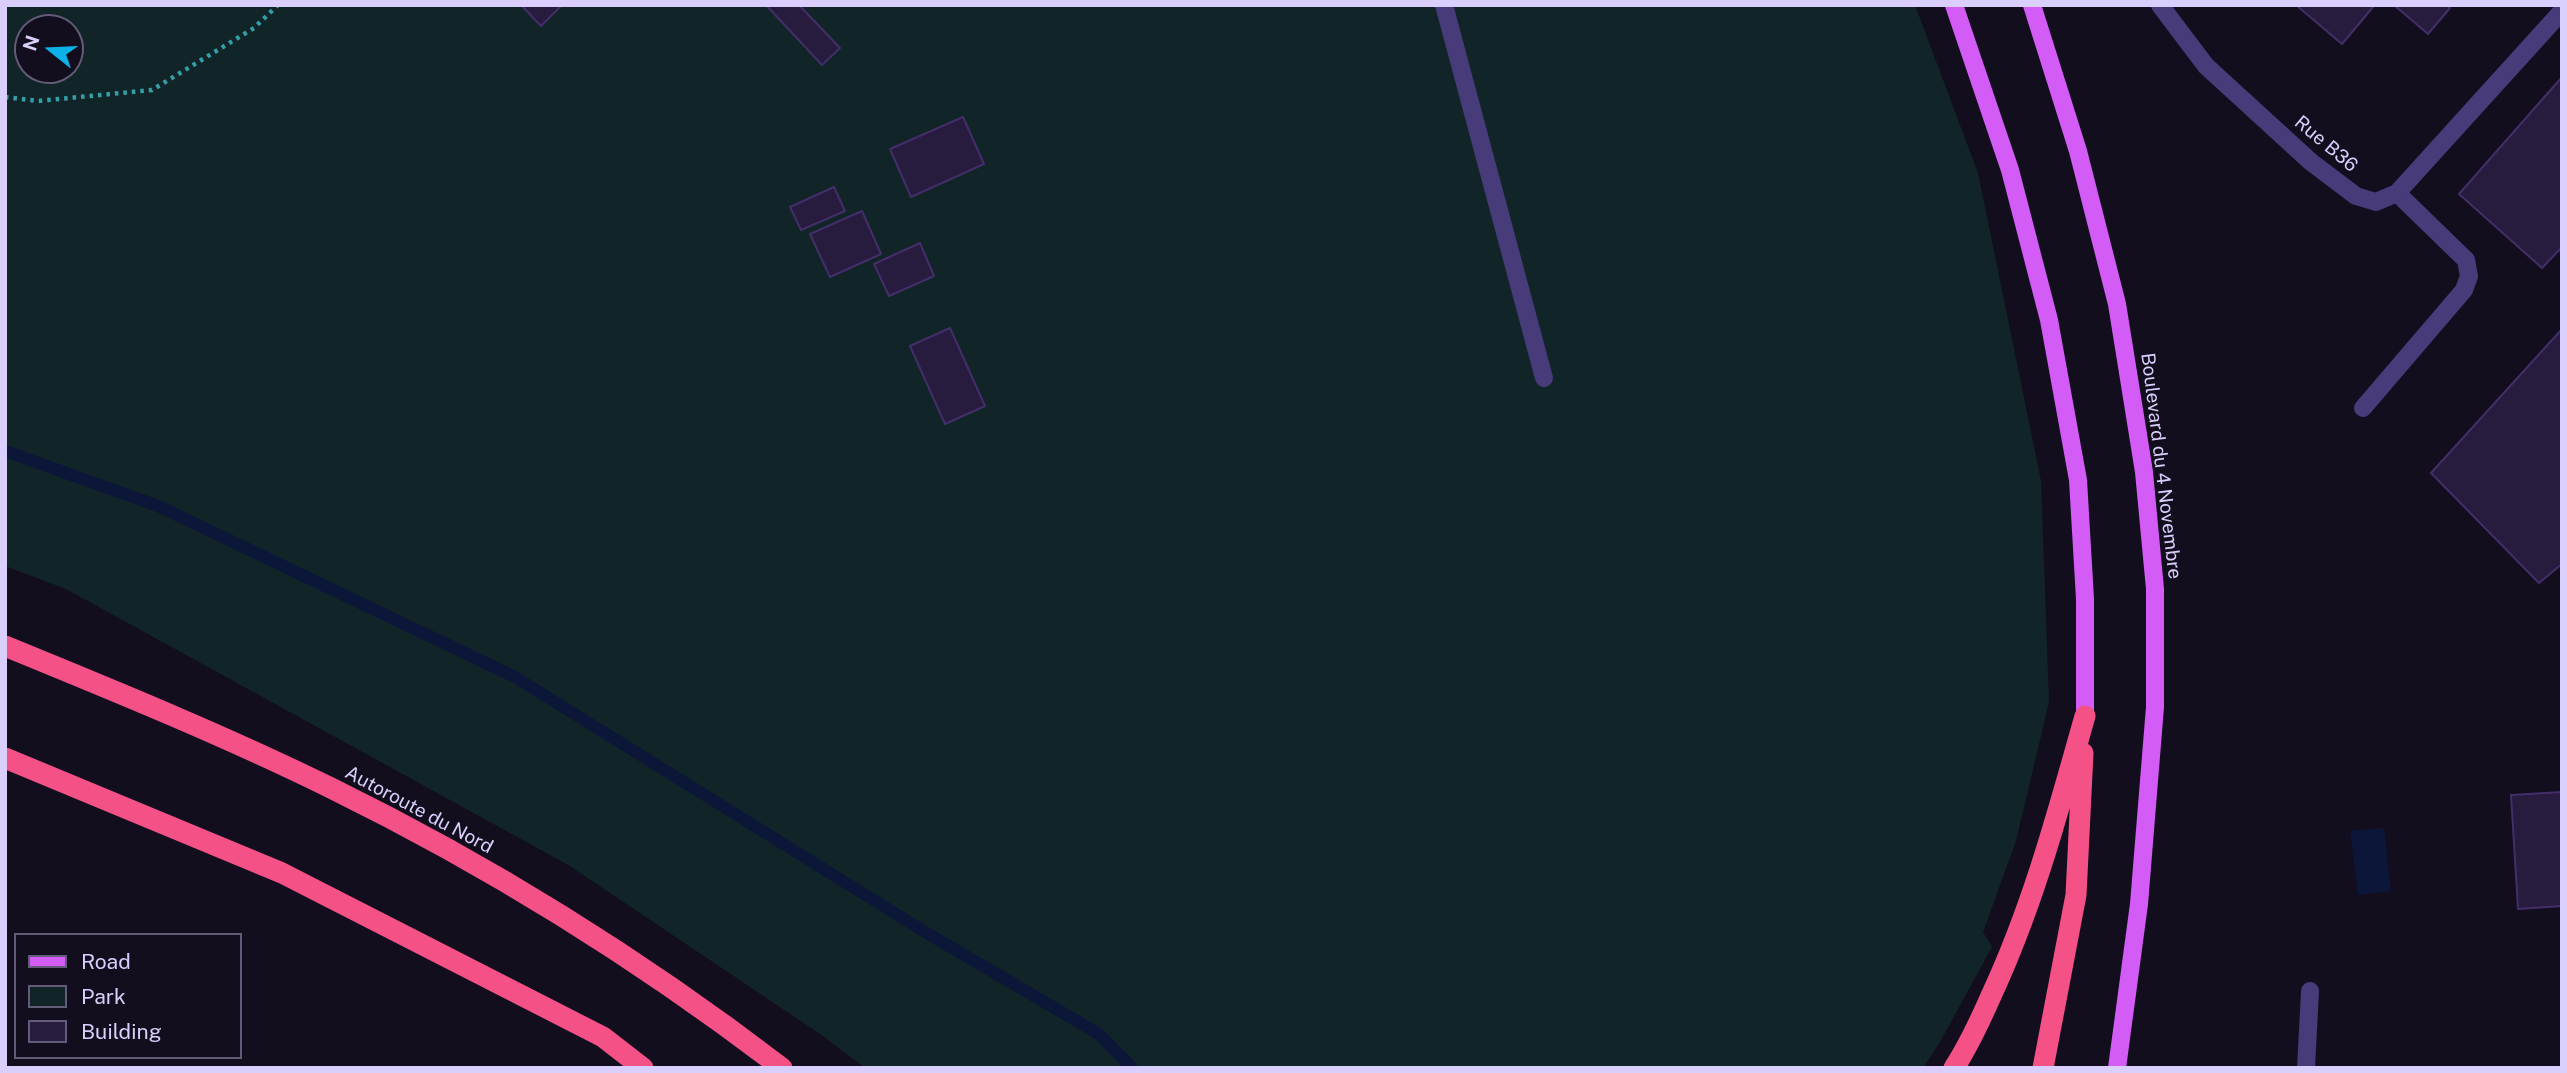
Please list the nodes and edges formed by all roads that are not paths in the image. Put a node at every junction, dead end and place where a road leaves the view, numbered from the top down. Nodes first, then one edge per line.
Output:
1 (1444, 5) edge
2 (1954, 5) edge
3 (2032, 5) edge
4 (2160, 5) edge
5 (2562, 11) edge
6 (2397, 193) junction
7 (1544, 378) dead end
8 (2363, 408) dead end
9 (5, 646) edge
10 (2085, 716) junction
11 (5, 758) edge
12 (2310, 991) dead end
13 (643, 1068) edge
14 (782, 1068) edge
15 (1954, 1068) edge
16 (2043, 1068) edge
17 (2117, 1068) edge
18 (2306, 1068) edge

1 - 7 street
2 - 10 main road
3 - 17 main road, Boulevard du 4 Novembre
4 - 6 street, Rue B36
5 - 6 street
6 - 8 street
9 - 14 highway, Autoroute du Nord
10 - 15 highway
10 - 16 highway
11 - 13 highway
12 - 18 street

